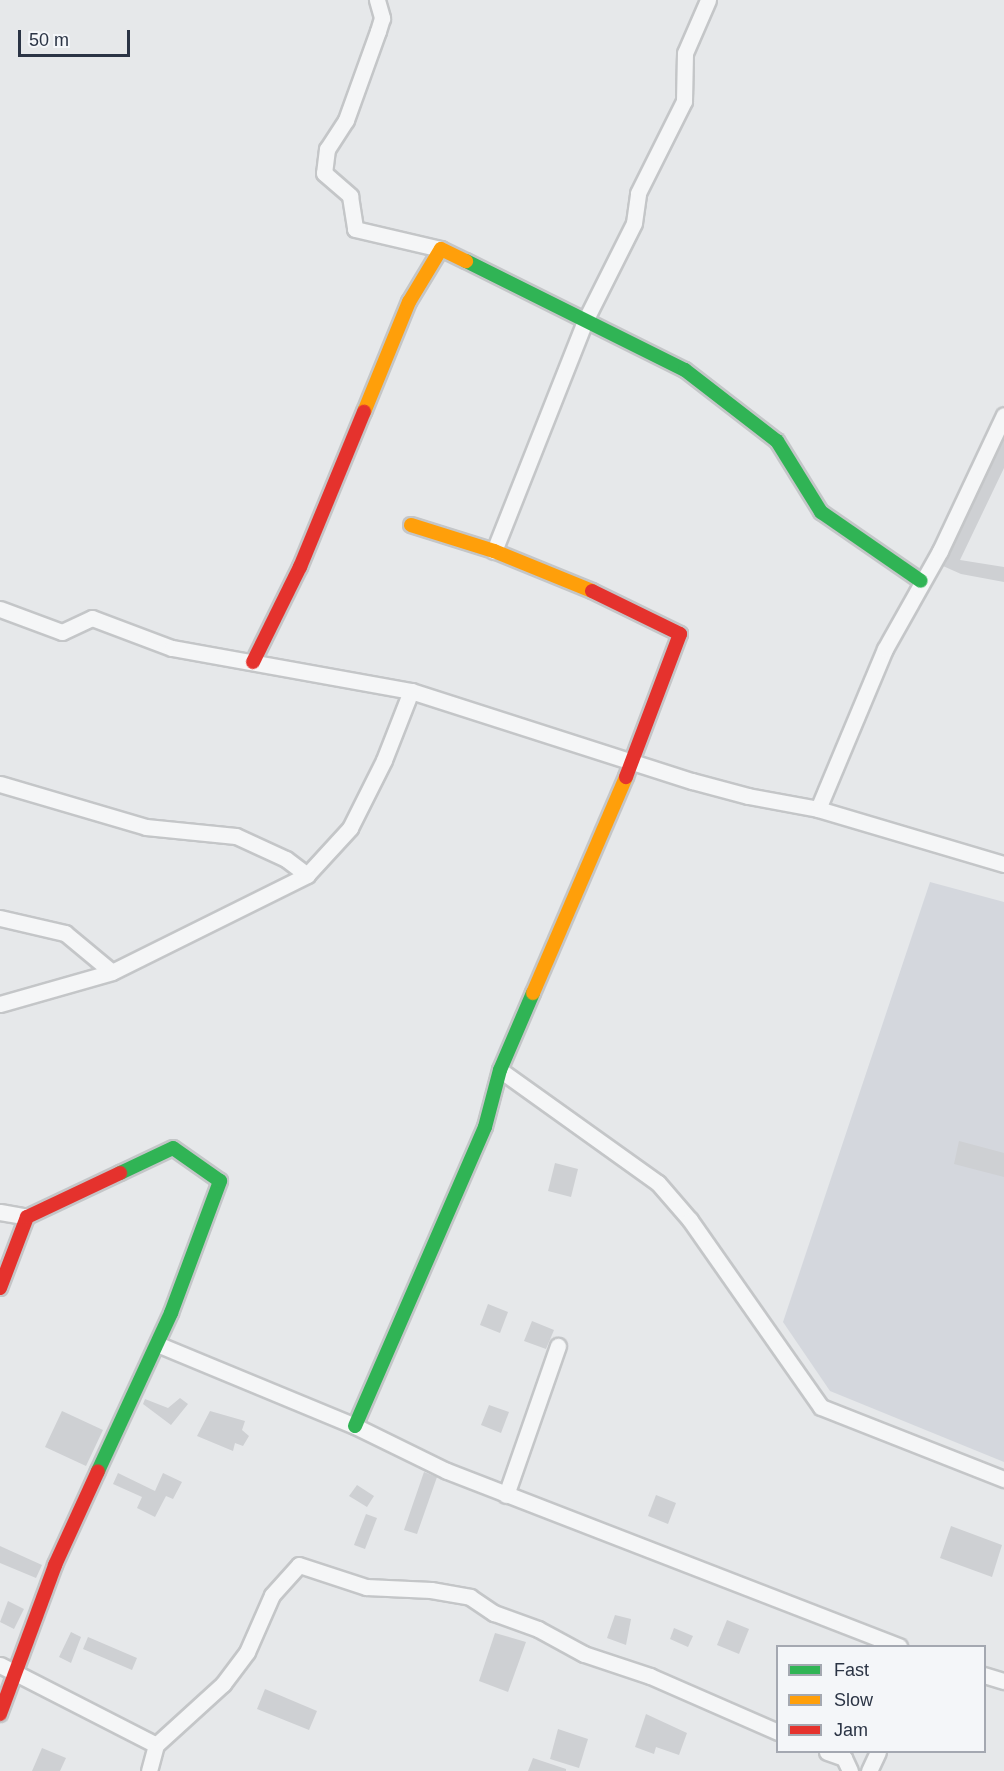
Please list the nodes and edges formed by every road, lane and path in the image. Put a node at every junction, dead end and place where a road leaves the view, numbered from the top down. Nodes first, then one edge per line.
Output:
1 (377, 0) edge
2 (708, 0) edge
3 (441, 249) junction
4 (586, 319) junction
5 (1004, 415) edge
6 (411, 525) dead end
7 (494, 551) junction
8 (921, 581) junction
9 (0, 609) edge
10 (253, 662) junction
11 (411, 691) junction
12 (632, 763) junction
13 (0, 784) edge
14 (818, 809) junction
15 (1004, 864) edge
16 (307, 875) junction
17 (0, 918) edge
18 (112, 972) junction
19 (0, 1005) edge
20 (500, 1070) junction
21 (0, 1212) edge
22 (27, 1218) junction
23 (0, 1288) edge
24 (157, 1344) junction
25 (558, 1346) dead end
26 (355, 1426) junction
27 (1004, 1479) edge
28 (506, 1495) junction
29 (894, 1645) edge
30 (0, 1665) edge
31 (17, 1672) junction
32 (986, 1676) edge
33 (1004, 1682) edge
34 (0, 1714) edge
35 (776, 1732) edge
36 (156, 1745) junction
37 (830, 1753) edge
38 (877, 1753) edge
39 (149, 1771) edge
40 (850, 1771) edge
41 (868, 1771) edge

1 - 3 street
2 - 4 street
3 - 4 street
3 - 10 street
4 - 7 street
4 - 8 street
5 - 8 street
6 - 7 street
7 - 12 street
8 - 14 street
9 - 10 street
10 - 11 street
11 - 12 street
11 - 16 street
12 - 14 street
12 - 20 street
13 - 16 street
14 - 15 street
16 - 18 street
17 - 18 street
18 - 19 street
20 - 26 street
20 - 27 street
21 - 22 street
22 - 23 street
22 - 24 street
24 - 26 street
24 - 31 street
25 - 28 street
26 - 28 street
28 - 29 street
30 - 31 street
31 - 34 street
31 - 36 street
32 - 33 street
35 - 36 street
36 - 39 street
37 - 40 street
38 - 41 street

